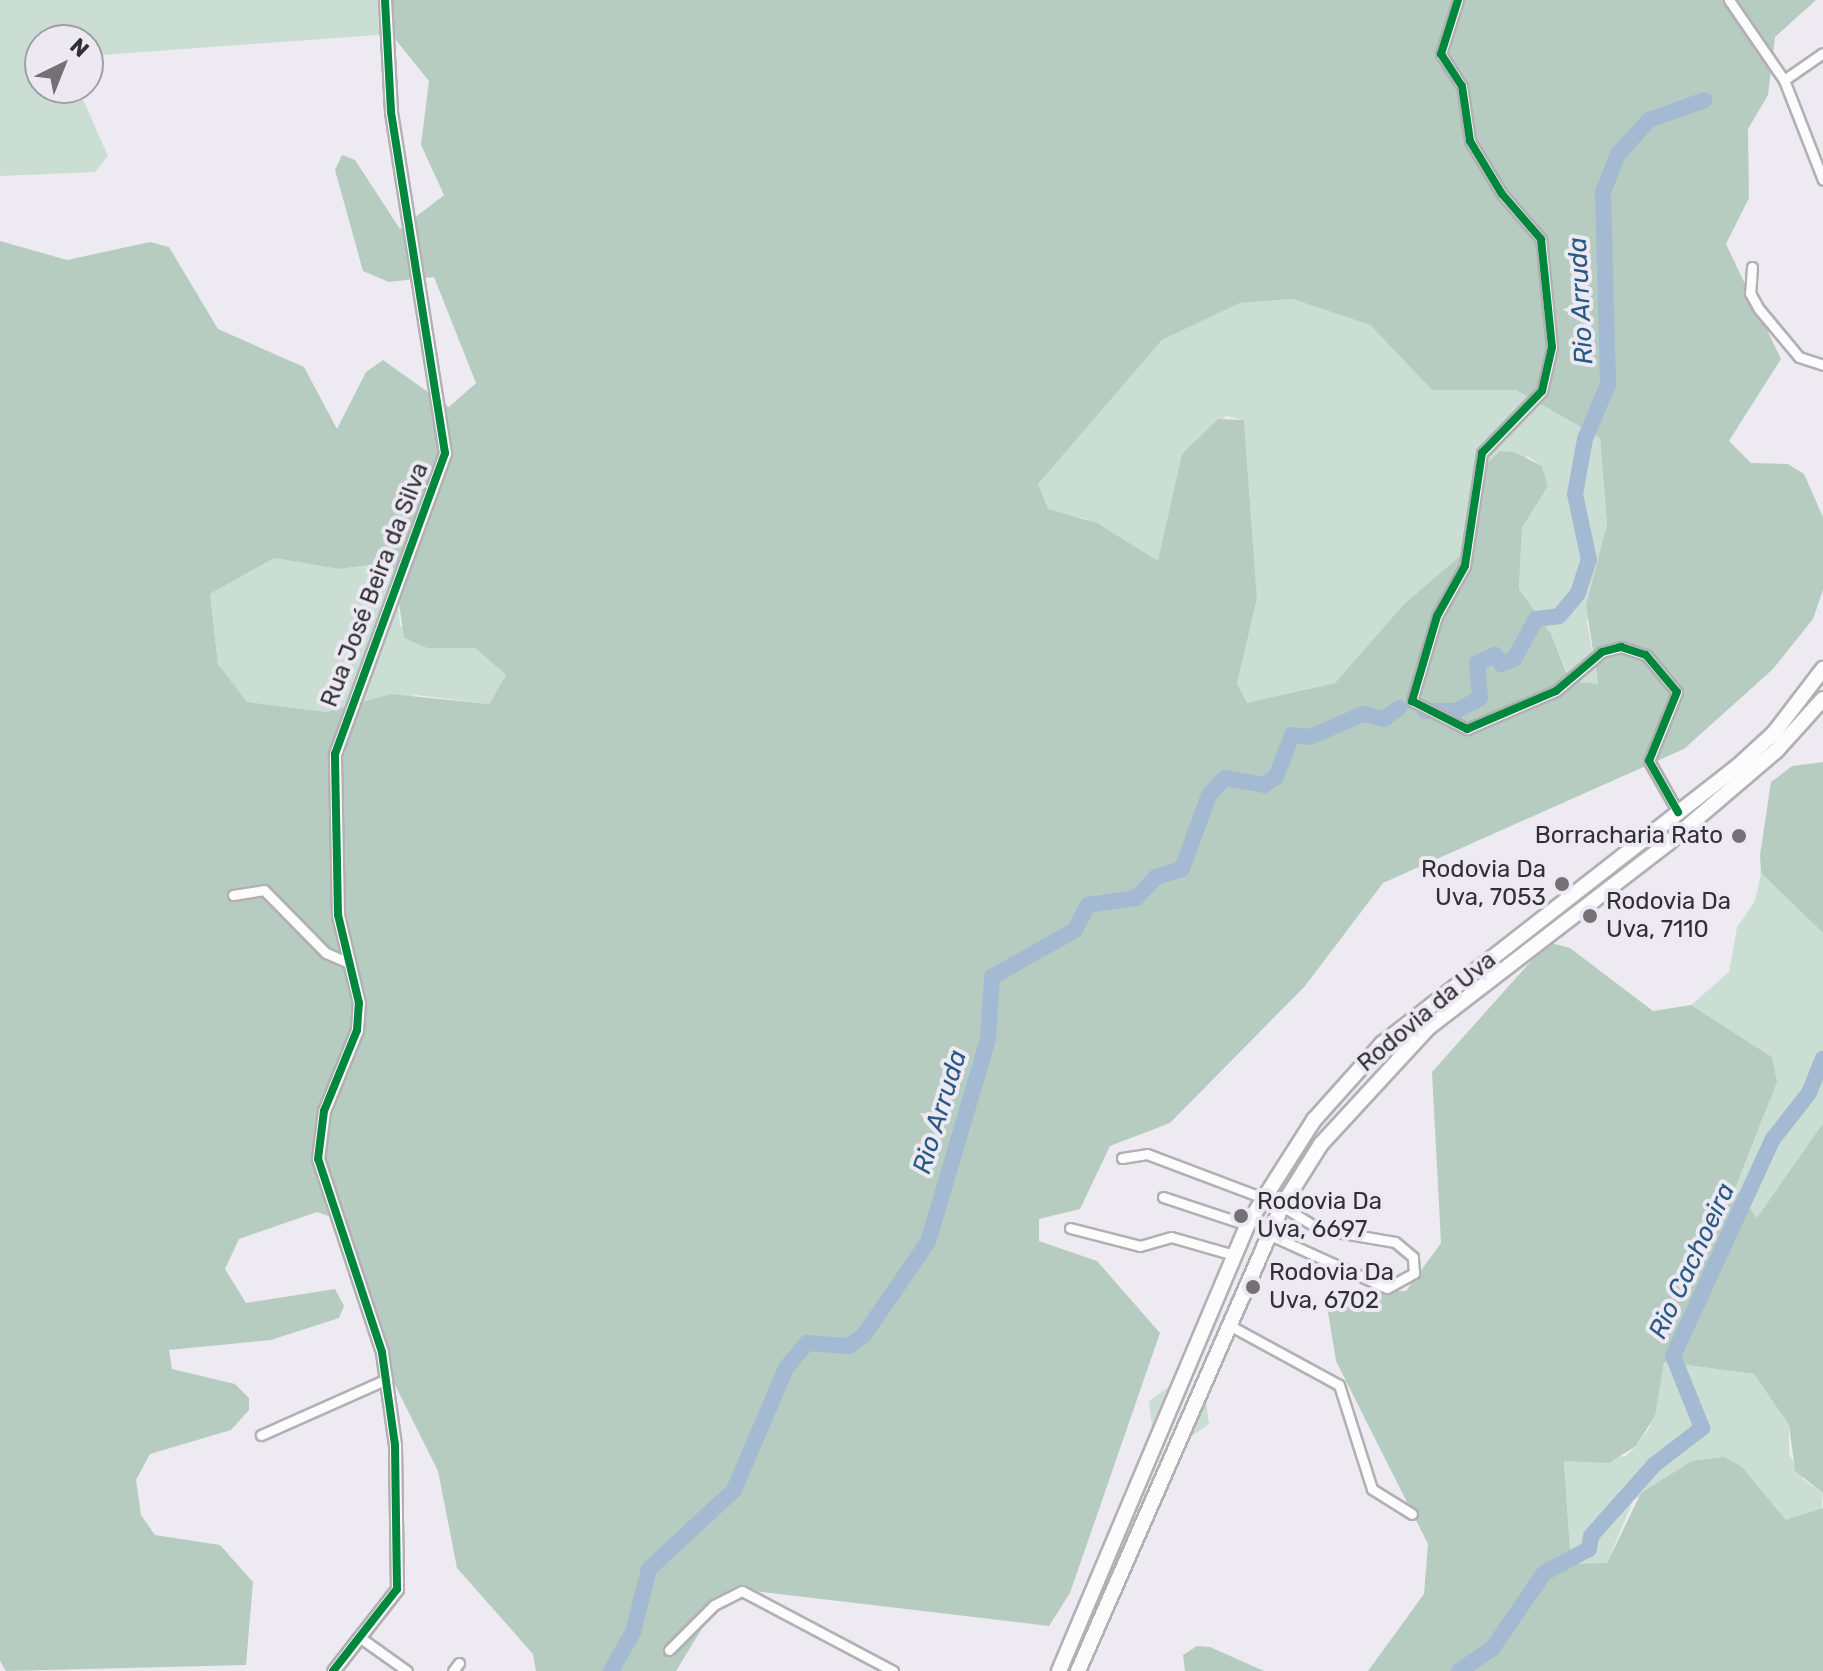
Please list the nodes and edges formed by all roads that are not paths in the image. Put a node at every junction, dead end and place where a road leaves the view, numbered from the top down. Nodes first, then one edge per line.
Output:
1 (385, 0) edge
2 (1458, 0) edge
3 (1729, 0) edge
4 (1823, 53) edge
5 (1784, 80) junction
6 (1823, 180) edge
7 (1752, 267) dead end
8 (1823, 365) edge
9 (1823, 669) edge
10 (1823, 699) edge
11 (1678, 812) junction
12 (233, 895) dead end
13 (347, 962) junction
14 (1122, 1158) dead end
15 (1163, 1197) dead end
16 (1261, 1197) junction
17 (1282, 1206) junction
18 (1247, 1225) junction
19 (1070, 1228) dead end
20 (1270, 1235) junction
21 (1234, 1255) junction
22 (1229, 1325) junction
23 (387, 1379) junction
24 (261, 1435) dead end
25 (1412, 1514) dead end
26 (362, 1639) junction
27 (669, 1650) dead end
28 (333, 1671) edge
29 (407, 1671) edge
30 (893, 1671) edge
31 (1059, 1671) edge
32 (1078, 1671) edge

1 - 13 street, Rua José Beira da Silva
2 - 11 street
3 - 5 street
4 - 5 street
5 - 6 street
7 - 8 street
9 - 11 main road, Rodovia da Uva
10 - 17 main road, Rodovia da Uva
11 - 16 main road, Rodovia da Uva
12 - 13 street
13 - 23 street, Rua José Beira da Silva
14 - 16 street
15 - 18 street
16 - 18 main road, Rodovia da Uva
17 - 20 main road, Rodovia da Uva
17 - 20 street
18 - 21 main road, Rodovia da Uva
19 - 21 street
20 - 22 main road, Rodovia da Uva
21 - 31 main road, Rodovia da Uva
22 - 25 street
22 - 32 main road, Rodovia da Uva
23 - 24 street
23 - 26 street, Rua José Beira da Silva
26 - 28 street, Rua José Beira da Silva
26 - 29 street
27 - 30 street

